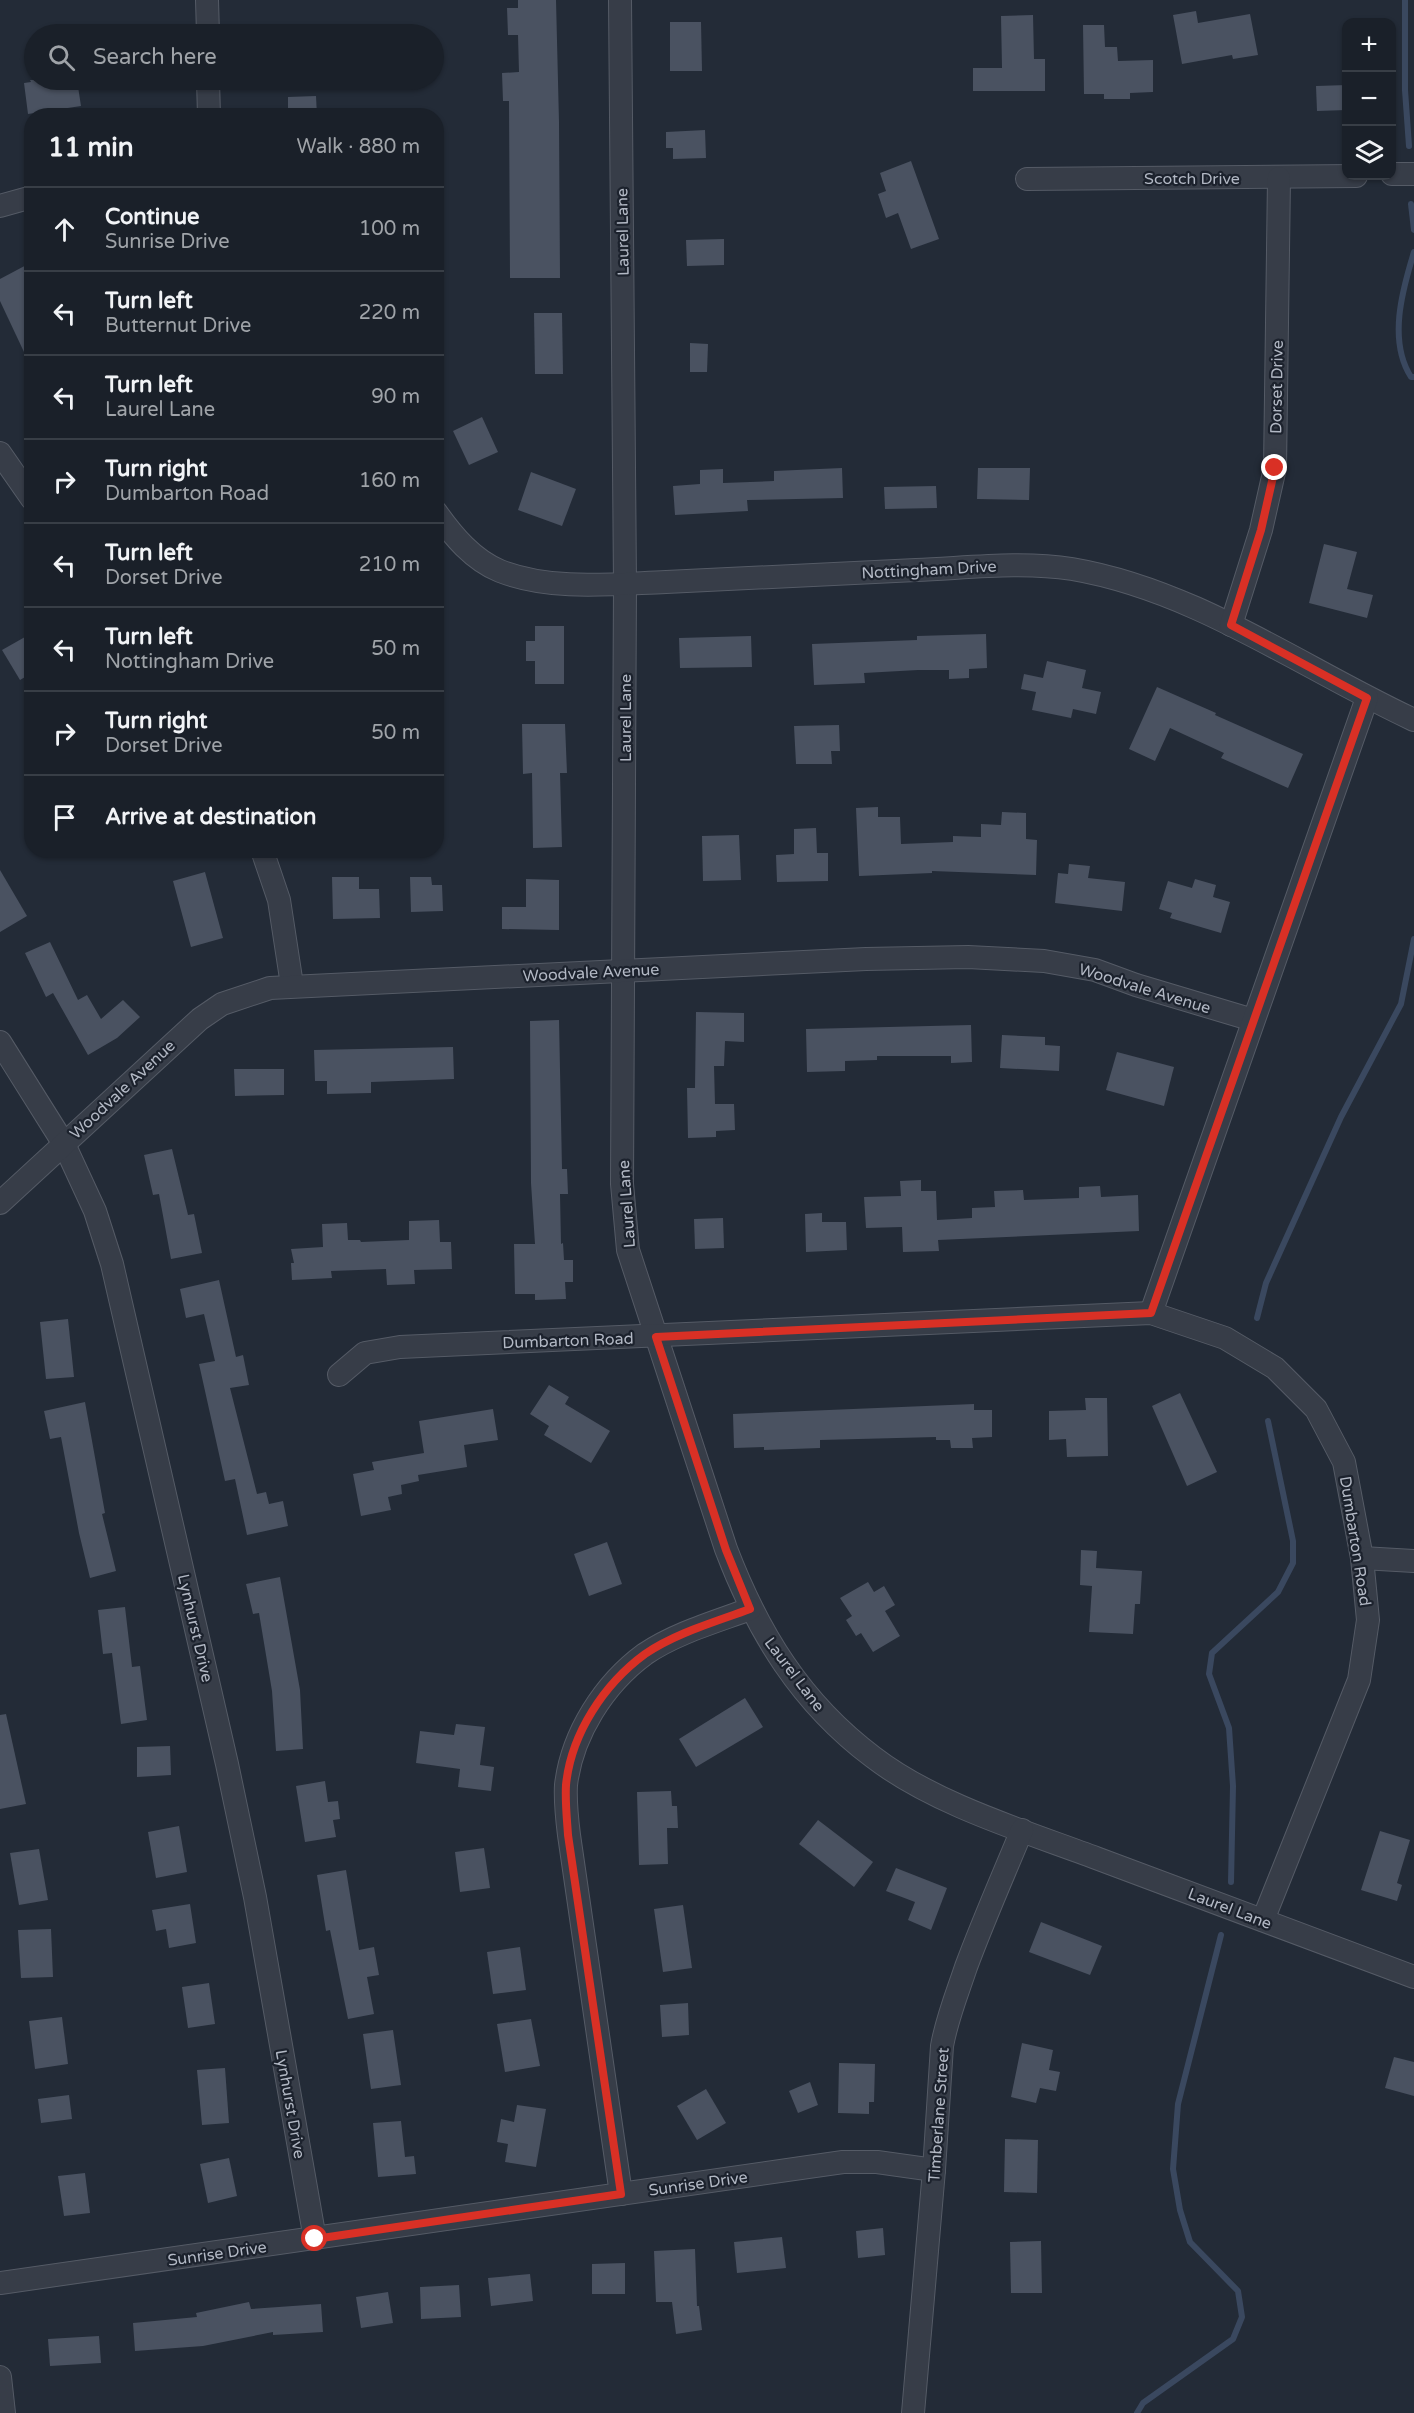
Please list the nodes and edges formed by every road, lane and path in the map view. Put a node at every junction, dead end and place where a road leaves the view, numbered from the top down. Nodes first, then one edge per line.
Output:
1 (207, 0) edge
2 (620, 0) edge
3 (208, 24) edge
4 (208, 90) edge
5 (209, 108) edge
6 (1396, 174) edge
7 (1414, 174) edge
8 (1342, 176) edge
9 (1279, 178) junction
10 (1027, 179) dead end
11 (24, 199) edge
12 (0, 206) edge
13 (0, 453) edge
14 (24, 488) edge
15 (444, 523) edge
16 (625, 584) junction
17 (1231, 625) junction
18 (1367, 698) junction
19 (1414, 720) edge
20 (265, 858) edge
21 (625, 971) junction
22 (292, 985) junction
23 (1253, 1020) junction
24 (0, 1042) edge
25 (64, 1144) junction
26 (0, 1203) edge
27 (1151, 1313) junction
28 (656, 1337) junction
29 (339, 1375) dead end
30 (1362, 1558) junction
31 (1414, 1562) edge
32 (750, 1609) junction
33 (1022, 1830) junction
34 (1263, 1920) junction
35 (1414, 1977) edge
36 (934, 2170) junction
37 (621, 2194) junction
38 (315, 2239) junction
39 (0, 2283) edge
40 (0, 2377) edge
41 (4, 2413) edge
42 (913, 2413) edge

1 - 3 street
2 - 16 street, Laurel Lane
4 - 5 street
6 - 7 street
8 - 9 street, Scotch Drive
9 - 10 street, Scotch Drive
9 - 17 street, Dorset Drive
11 - 12 street
13 - 14 street
15 - 16 street, Nottingham Drive
16 - 17 street, Nottingham Drive
16 - 21 street, Laurel Lane
17 - 18 street, Nottingham Drive
18 - 19 street, Nottingham Drive
18 - 23 street
20 - 22 street
21 - 22 street, Woodvale Avenue
21 - 23 street, Woodvale Avenue
21 - 28 street, Laurel Lane
22 - 25 street, Woodvale Avenue
23 - 27 street
24 - 25 street, Lynhurst Drive
25 - 26 street, Woodvale Avenue
25 - 38 street, Lynhurst Drive
27 - 28 street, Dumbarton Road
27 - 30 street, Dumbarton Road
28 - 29 street, Dumbarton Road
28 - 32 street, Laurel Lane
30 - 31 street
30 - 34 street, Dumbarton Road
32 - 33 street, Laurel Lane
32 - 37 street
33 - 34 street, Laurel Lane
33 - 36 street, Timberlane Street
34 - 35 street, Laurel Lane
36 - 37 street, Sunrise Drive
36 - 42 street, Timberlane Street
37 - 38 street, Sunrise Drive
38 - 39 street, Sunrise Drive
40 - 41 street

